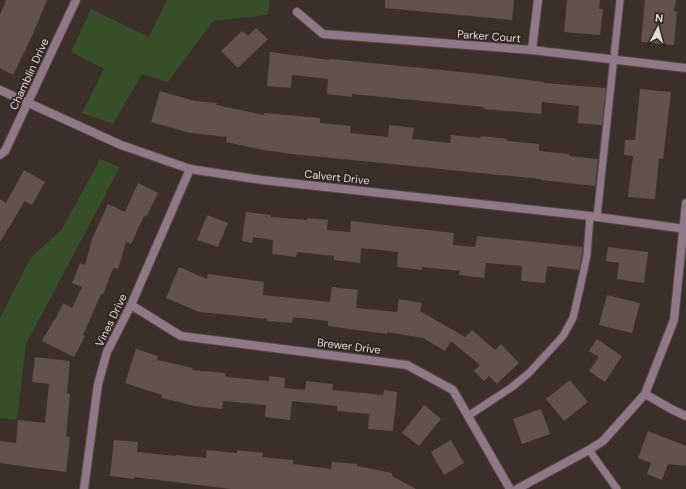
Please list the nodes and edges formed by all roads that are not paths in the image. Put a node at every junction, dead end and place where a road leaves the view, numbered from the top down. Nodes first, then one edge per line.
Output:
1 (76, 0) edge
2 (538, 0) edge
3 (620, 0) edge
4 (297, 12) dead end
5 (532, 50) junction
6 (614, 60) junction
7 (686, 68) edge
8 (0, 90) edge
9 (28, 102) junction
10 (0, 156) edge
11 (190, 169) junction
12 (686, 203) edge
13 (593, 217) junction
14 (685, 229) edge
15 (131, 305) junction
16 (645, 394) junction
17 (468, 416) junction
18 (686, 416) edge
19 (589, 450) junction
20 (84, 489) edge
21 (510, 489) edge
22 (517, 489) edge
23 (617, 489) edge

1 - 9 street, Chamblin Drive
2 - 5 street
3 - 6 lane
4 - 5 street, Parker Court
5 - 6 street, Parker Court
6 - 7 street, Parker Court
6 - 13 lane
8 - 9 street, Calvert Drive
9 - 10 street, Chamblin Drive
9 - 11 street, Calvert Drive
11 - 13 street, Calvert Drive
11 - 15 street, Vines Drive
12 - 14 street
13 - 14 street, Calvert Drive
13 - 17 lane
14 - 16 street
15 - 17 street, Brewer Drive
15 - 20 street, Vines Drive
16 - 18 street
16 - 19 street
17 - 21 street, Brewer Drive
19 - 22 street
19 - 23 lane

